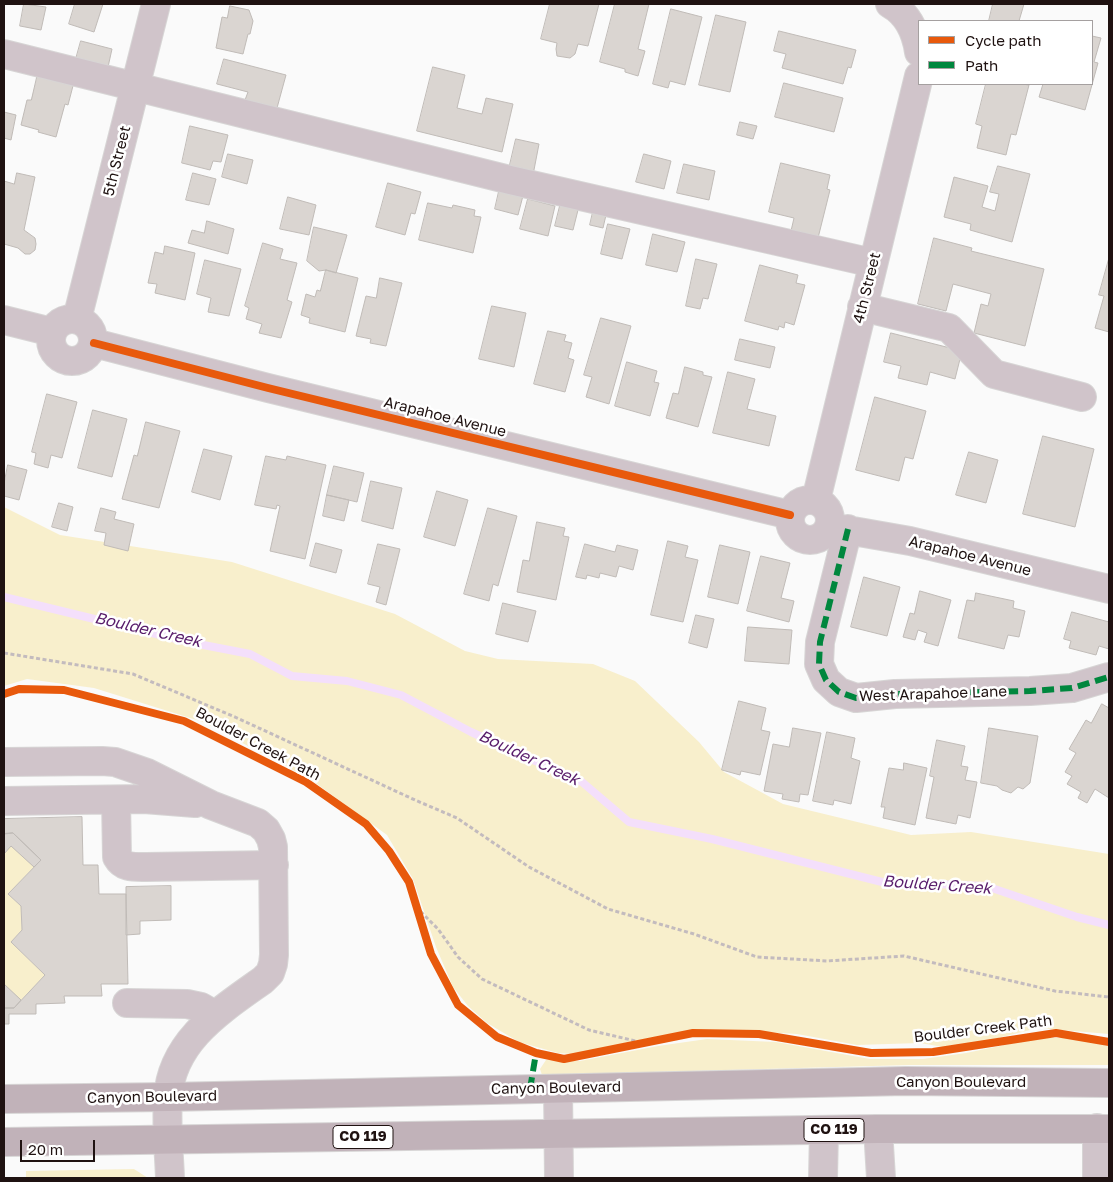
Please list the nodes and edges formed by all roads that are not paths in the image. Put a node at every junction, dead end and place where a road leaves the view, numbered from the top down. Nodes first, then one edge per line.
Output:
1 (156, 4) edge
2 (899, 11) edge
3 (918, 44) edge
4 (4, 54) edge
5 (918, 80) edge
6 (135, 86) junction
7 (873, 263) junction
8 (862, 307) junction
9 (77, 319) junction
10 (4, 320) edge
11 (52, 332) junction
12 (94, 343) junction
13 (1082, 397) dead end
14 (816, 500) junction
15 (790, 515) junction
16 (839, 528) junction
17 (1109, 589) edge
18 (1109, 676) edge
19 (4, 762) edge
20 (116, 800) junction
21 (4, 801) edge
22 (211, 805) junction
23 (274, 865) junction
24 (127, 1003) dead end
25 (215, 1015) junction
26 (1109, 1083) edge
27 (558, 1089) junction
28 (168, 1097) junction
29 (4, 1099) edge
30 (878, 1129) junction
31 (1103, 1129) edge
32 (824, 1130) junction
33 (558, 1134) junction
34 (168, 1140) junction
35 (4, 1142) edge
36 (170, 1178) edge
37 (558, 1178) edge
38 (823, 1178) edge
39 (880, 1178) edge
40 (1097, 1178) edge

1 - 6 street, 5th Street
2 - 3 street
4 - 6 street
5 - 7 street, 4th Street
6 - 7 street
6 - 9 street, 5th Street
7 - 8 street, 4th Street
8 - 13 street
8 - 14 street, 4th Street
9 - 11 street
9 - 12 street
10 - 11 street
11 - 12 street
12 - 15 street, Arapahoe Avenue
14 - 15 street
14 - 16 street
15 - 16 street
16 - 17 street, Arapahoe Avenue
16 - 18 street, West Arapahoe Lane
19 - 22 street
20 - 21 street
20 - 22 street
20 - 23 street
22 - 23 street
23 - 25 street
24 - 25 street
25 - 28 street
26 - 27 main road, Canyon Boulevard
27 - 28 main road, Canyon Boulevard
27 - 33 street
28 - 29 main road, Canyon Boulevard
28 - 34 street
30 - 31 main road, CO 119
30 - 32 main road, CO 119
30 - 39 street
31 - 40 street
32 - 33 main road, CO 119
32 - 38 street
33 - 34 main road, CO 119
33 - 37 street
34 - 35 main road, CO 119
34 - 36 street

